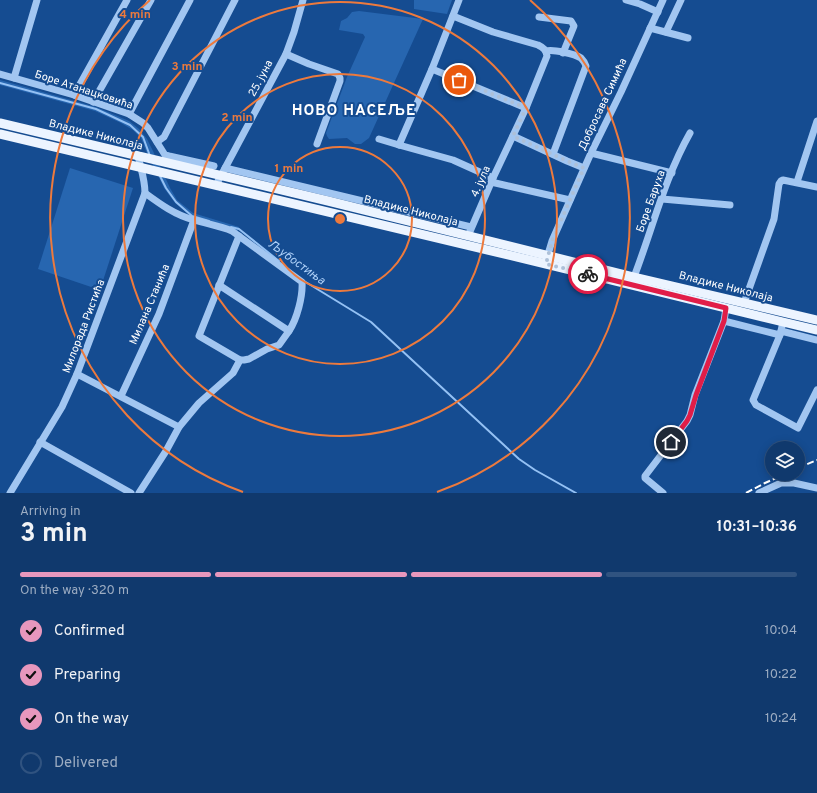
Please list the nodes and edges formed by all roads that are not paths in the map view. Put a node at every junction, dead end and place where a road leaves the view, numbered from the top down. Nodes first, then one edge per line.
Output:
1 (37, 0) edge
2 (127, 0) edge
3 (151, 0) edge
4 (190, 0) edge
5 (235, 0) edge
6 (304, 0) edge
7 (459, 0) edge
8 (626, 0) edge
9 (663, 0) edge
10 (681, 0) edge
11 (658, 12) junction
12 (452, 16) junction
13 (539, 17) dead end
14 (650, 28) junction
15 (666, 32) junction
16 (688, 38) dead end
17 (546, 51) junction
18 (563, 52) junction
19 (286, 54) junction
20 (432, 69) junction
21 (0, 74) edge
22 (14, 78) junction
23 (74, 95) junction
24 (93, 102) junction
25 (526, 108) junction
26 (129, 114) junction
27 (817, 121) edge
28 (0, 123) edge
29 (690, 133) dead end
30 (0, 134) edge
31 (513, 136) junction
32 (379, 138) dead end
33 (157, 142) junction
34 (317, 144) dead end
35 (399, 145) junction
36 (591, 153) junction
37 (553, 154) junction
38 (142, 157) junction
39 (214, 166) dead end
40 (144, 168) junction
41 (584, 168) junction
42 (223, 172) junction
43 (672, 172) junction
44 (492, 180) junction
45 (797, 182) junction
46 (216, 185) junction
47 (817, 187) edge
48 (145, 193) junction
49 (662, 199) junction
50 (570, 200) junction
51 (730, 205) dead end
52 (194, 220) junction
53 (471, 227) junction
54 (239, 236) junction
55 (468, 236) junction
56 (547, 259) junction
57 (634, 277) junction
58 (219, 285) junction
59 (744, 303) junction
60 (726, 308) junction
61 (817, 320) edge
62 (724, 321) junction
63 (781, 329) junction
64 (817, 330) edge
65 (289, 331) junction
66 (817, 340) edge
67 (240, 360) junction
68 (77, 374) junction
69 (817, 390) edge
70 (121, 396) junction
71 (179, 427) junction
72 (40, 442) junction
73 (817, 488) edge
74 (10, 493) edge
75 (131, 493) edge
76 (139, 493) edge
77 (663, 493) edge
78 (759, 493) edge

1 - 22 street
2 - 23 street
3 - 24 street
4 - 26 street
5 - 33 street
6 - 19 street, 25. јуна
7 - 12 street
8 - 11 street
9 - 11 street, Добросава Симића
10 - 15 street
11 - 14 street, Добросава Симића
12 - 17 street
12 - 20 street
13 - 18 street
14 - 15 street
14 - 36 street, Добросава Симића
15 - 16 street
17 - 18 street
17 - 25 street, 4. јула
18 - 37 street
19 - 34 street
19 - 42 street, 25. јуна
20 - 25 street
20 - 35 street
21 - 22 street, Боре Атанацковића
22 - 23 street, Боре Атанацковића
23 - 24 street, Боре Атанацковића
24 - 26 street, Боре Атанацковића
25 - 31 street, 4. јула
26 - 33 street, Боре Атанацковића
27 - 45 street
28 - 38 main road, Владике Николаја
29 - 43 street, Боре Баруха
30 - 40 main road, Владике Николаја
31 - 37 street
31 - 44 street, 4. јула
32 - 35 street
33 - 39 street, Боре Атанацковића
35 - 44 street
36 - 41 street, Добросава Симића
36 - 43 street
37 - 41 street
38 - 40 street, Милорада Ристића
38 - 42 main road, Владике Николаја
40 - 46 main road, Владике Николаја
40 - 48 street, Милорада Ристића
41 - 50 street, Добросава Симића
42 - 46 street, 25. јуна
42 - 53 street
42 - 55 main road, Владике Николаја
43 - 49 street, Боре Баруха
44 - 50 street
44 - 53 street, 4. јула
45 - 47 street
45 - 59 street
46 - 56 main road, Владике Николаја
48 - 52 street
48 - 68 street, Милорада Ристића
49 - 51 street
49 - 57 street, Боре Баруха
50 - 56 street, Добросава Симића
52 - 54 street
52 - 70 street, Милана Станића
53 - 55 street, 4. јула
54 - 58 street
54 - 65 street
55 - 56 main road, Владике Николаја
56 - 57 main road, Владике Николаја
56 - 60 main road, Владике Николаја
57 - 59 main road, Владике Николаја
58 - 65 street
58 - 67 street
59 - 61 main road, Владике Николаја
60 - 62 street
60 - 63 main road, Владике Николаја
62 - 63 street
62 - 77 street
63 - 64 main road, Владике Николаја
63 - 66 street
63 - 69 street
65 - 67 street
67 - 71 street
68 - 70 street
68 - 72 street, Милорада Ристића
70 - 71 street
71 - 76 street
72 - 74 street, Милорада Ристића
72 - 75 street
73 - 78 street

